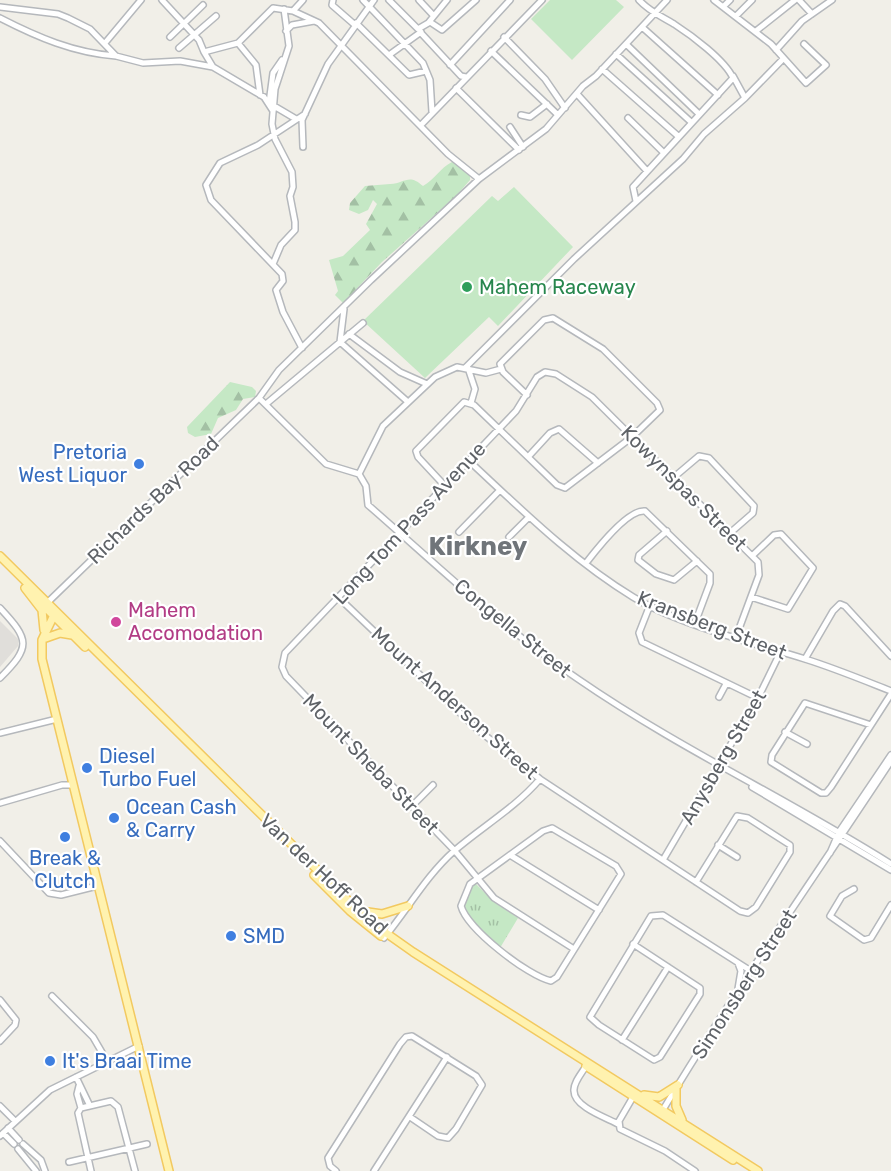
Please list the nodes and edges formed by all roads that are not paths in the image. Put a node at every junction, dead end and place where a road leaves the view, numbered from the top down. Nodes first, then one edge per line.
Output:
1 (141, 0) edge
2 (162, 0) edge
3 (302, 0) edge
4 (333, 0) edge
5 (363, 0) edge
6 (374, 0) edge
7 (389, 0) edge
8 (419, 0) edge
9 (447, 0) edge
10 (476, 0) edge
11 (510, 0) edge
12 (542, 0) edge
13 (639, 0) edge
14 (667, 0) edge
15 (714, 0) edge
16 (729, 0) edge
17 (752, 0) edge
18 (797, 0) edge
19 (832, 0) edge
20 (203, 5) dead end
21 (369, 6) junction
22 (0, 7) edge
23 (723, 7) junction
24 (284, 9) junction
25 (294, 12) junction
26 (653, 14) junction
27 (812, 14) junction
28 (433, 15) junction
29 (216, 16) dead end
30 (736, 16) junction
31 (0, 18) edge
32 (316, 20) junction
33 (429, 22) junction
34 (184, 24) junction
35 (356, 24) junction
36 (642, 27) junction
37 (286, 31) junction
38 (421, 31) junction
39 (756, 31) junction
40 (195, 35) junction
41 (170, 37) dead end
42 (504, 37) junction
43 (105, 43) junction
44 (238, 43) junction
45 (406, 44) junction
46 (626, 44) junction
47 (804, 44) dead end
48 (342, 45) junction
49 (179, 48) dead end
50 (776, 50) junction
51 (492, 51) junction
52 (204, 52) junction
53 (616, 54) junction
54 (389, 55) junction
55 (116, 56) junction
56 (783, 59) junction
57 (450, 65) junction
58 (213, 67) junction
59 (602, 69) junction
60 (426, 71) junction
61 (733, 75) junction
62 (466, 76) junction
63 (456, 88) junction
64 (577, 94) junction
65 (260, 95) junction
66 (718, 95) junction
67 (745, 98) junction
68 (547, 104) junction
69 (272, 107) junction
70 (565, 108) junction
71 (432, 112) junction
72 (305, 114) junction
73 (699, 114) junction
74 (521, 115) dead end
75 (558, 115) junction
76 (628, 118) dead end
77 (296, 119) junction
78 (691, 122) junction
79 (421, 125) junction
80 (510, 127) dead end
81 (274, 134) junction
82 (678, 136) junction
83 (303, 147) dead end
84 (521, 149) junction
85 (663, 152) junction
86 (647, 171) junction
87 (479, 178) junction
88 (636, 201) junction
89 (273, 264) junction
90 (344, 309) junction
91 (363, 323) dead end
92 (349, 334) junction
93 (340, 342) junction
94 (302, 348) junction
95 (466, 368) junction
96 (501, 369) junction
97 (545, 372) joint
98 (486, 373) junction
99 (427, 384) junction
100 (475, 385) junction
101 (527, 395) junction
102 (260, 398) junction
103 (408, 402) junction
104 (471, 403) junction
105 (266, 404) junction
106 (498, 429) junction
107 (632, 436) junction
108 (528, 457) junction
109 (468, 460) junction
110 (598, 463) junction
111 (359, 474) junction
112 (673, 478) junction
113 (445, 486) junction
114 (500, 490) junction
115 (529, 517) junction
116 (667, 531) junction
117 (459, 532) dead end
118 (401, 534) junction
119 (730, 534) junction
120 (509, 537) dead end
121 (0, 556) edge
122 (752, 556) junction
123 (697, 561) junction
124 (0, 563) edge
125 (586, 563) junction
126 (26, 588) junction
127 (751, 597) junction
128 (339, 598) junction
129 (47, 603) junction
130 (650, 605) junction
131 (0, 608) edge
132 (55, 614) junction
133 (695, 623) junction
134 (43, 636) junction
135 (74, 636) junction
136 (736, 637) junction
137 (780, 653) junction
138 (891, 656) edge
139 (805, 659) junction
140 (286, 676) joint
141 (0, 678) edge
142 (726, 684) junction
143 (891, 692) edge
144 (719, 697) dead end
145 (758, 698) junction
146 (57, 719) junction
147 (871, 725) junction
148 (785, 732) junction
149 (0, 733) edge
150 (807, 744) dead end
151 (891, 755) edge
152 (891, 761) edge
153 (719, 766) junction
154 (540, 779) junction
155 (72, 785) junction
156 (433, 785) dead end
157 (0, 802) edge
158 (412, 806) junction
159 (840, 836) junction
160 (0, 841) edge
161 (718, 845) junction
162 (455, 851) junction
163 (510, 855) junction
164 (736, 857) dead end
165 (663, 860) junction
166 (891, 864) edge
167 (891, 870) edge
168 (478, 878) junction
169 (696, 882) junction
170 (97, 886) junction
171 (854, 889) dead end
172 (891, 905) edge
173 (408, 906) junction
174 (356, 909) junction
175 (599, 910) junction
176 (385, 936) junction
177 (633, 944) junction
178 (574, 950) junction
179 (738, 963) junction
180 (668, 967) junction
181 (751, 971) junction
182 (52, 996) dead end
183 (736, 996) junction
184 (0, 1000) edge
185 (622, 1040) junction
186 (0, 1041) edge
187 (139, 1046) junction
188 (447, 1057) junction
189 (107, 1061) junction
190 (586, 1066) junction
191 (76, 1077) junction
192 (79, 1086) junction
193 (677, 1087) junction
194 (636, 1095) junction
195 (0, 1106) edge
196 (90, 1106) junction
197 (81, 1108) junction
198 (662, 1112) junction
199 (410, 1117) junction
200 (15, 1121) junction
201 (684, 1123) junction
202 (618, 1124) junction
203 (8, 1128) junction
204 (2, 1134) edge
205 (19, 1144) junction
206 (147, 1144) dead end
207 (129, 1148) junction
208 (88, 1157) junction
209 (69, 1162) dead end
210 (36, 1171) edge
211 (45, 1171) edge
212 (91, 1171) edge
213 (135, 1171) edge
214 (169, 1171) edge
215 (336, 1171) edge
216 (374, 1171) edge
217 (695, 1171) edge
218 (750, 1171) edge
219 (758, 1171) edge

1 - 43 street
2 - 34 street
3 - 25 street
4 - 35 street
5 - 21 street
6 - 21 street
7 - 38 street
8 - 28 street
9 - 28 street
10 - 33 street
11 - 57 street
12 - 42 street
13 - 26 street
14 - 26 street, Richards Bay Road
15 - 23 street
16 - 23 street
17 - 30 street
18 - 27 street
18 - 39 street
19 - 27 street
20 - 34 street
21 - 35 street
21 - 45 street
22 - 43 street
23 - 30 street
24 - 25 street
24 - 37 street
24 - 44 street
25 - 32 street
26 - 36 street, Richards Bay Road
26 - 61 street
27 - 50 street
28 - 33 street
29 - 40 street
30 - 39 street
31 - 55 street
32 - 37 street
32 - 48 street
33 - 38 street
34 - 40 street
34 - 41 street
35 - 48 street
35 - 54 street
36 - 46 street, Richards Bay Road
36 - 66 street
37 - 69 street
38 - 45 street
38 - 57 street
39 - 50 street
40 - 49 street
40 - 52 street
42 - 51 street
42 - 70 street
43 - 55 street
44 - 52 street
44 - 65 street
45 - 54 street
45 - 60 street
46 - 53 street, Richards Bay Road
46 - 73 street
47 - 56 street
48 - 72 street
48 - 79 street
50 - 56 street
51 - 62 street
51 - 68 street
52 - 58 street
53 - 59 street, Richards Bay Road
53 - 78 street
54 - 60 street
55 - 58 street
56 - 67 street
57 - 62 street
58 - 65 street
59 - 64 street, Richards Bay Road
59 - 82 street
60 - 71 street
61 - 66 street
61 - 67 street
62 - 63 street
63 - 71 street
63 - 84 street
64 - 70 street, Richards Bay Road
64 - 86 street
65 - 69 street
66 - 73 street
67 - 88 street
68 - 74 street
68 - 75 street
69 - 77 street
69 - 81 street
70 - 75 street, Richards Bay Road
71 - 79 street
72 - 77 street
72 - 83 street
73 - 78 street
75 - 84 street, Richards Bay Road
76 - 85 street
77 - 81 street
78 - 82 street
79 - 87 street
80 - 84 street
81 - 89 street
81 - 89 street
82 - 85 street
84 - 87 street, Richards Bay Road
85 - 86 street
86 - 88 street
87 - 90 street, Richards Bay Road
88 - 95 street
89 - 94 street
90 - 93 street
90 - 94 street, Richards Bay Road
91 - 92 street
92 - 93 street
92 - 99 street
93 - 103 street
93 - 105 street
94 - 102 street, Richards Bay Road
95 - 98 street
95 - 99 street
95 - 100 street
96 - 98 street
96 - 101 street
96 - 107 street
97 - 101 street, Long Tom Pass Avenue
97 - 107 street, Kowynspas Street
98 - 100 street
99 - 103 street
100 - 104 street
101 - 106 street, Long Tom Pass Avenue
102 - 105 street
102 - 129 street, Richards Bay Road
103 - 111 street
104 - 106 street
104 - 113 street
105 - 111 street
106 - 108 street
106 - 109 street, Long Tom Pass Avenue
107 - 110 street
107 - 112 street, Kowynspas Street
108 - 110 street
108 - 110 street
109 - 113 street, Long Tom Pass Avenue
109 - 114 street, Kransberg Street
111 - 118 street, Congella Street
112 - 119 street, Kowynspas Street
112 - 119 street
113 - 118 street, Long Tom Pass Avenue
114 - 115 street, Kransberg Street
114 - 117 street
115 - 120 street
115 - 125 street, Kransberg Street
116 - 123 street
116 - 123 street
116 - 125 street
118 - 128 street, Long Tom Pass Avenue
118 - 153 street, Congella Street
119 - 122 street, Kowynspas Street
121 - 129 main road, Van der Hoff Road
122 - 127 street, Kowynspas Street
122 - 127 street
123 - 133 street
124 - 126 main road, Van der Hoff Road
125 - 130 street, Kransberg Street
126 - 132 main road, Van der Hoff Road
126 - 134 main road
127 - 136 street, Kowynspas Street
128 - 140 street, Long Tom Pass Avenue
128 - 154 street, Mount Anderson Street
129 - 132 main road, Van der Hoff Road
130 - 133 street, Kransberg Street
130 - 142 street
131 - 141 street
132 - 134 main road
132 - 135 main road, Van der Hoff Road
132 - 174 main road, Van der Hoff Road
133 - 136 street, Kransberg Street
134 - 135 main road
134 - 146 main road
135 - 176 main road, Van der Hoff Road
136 - 137 street, Kransberg Street
137 - 139 street, Kransberg Street
137 - 145 street, Anysberg Street
138 - 139 street
139 - 143 street, Kransberg Street
140 - 158 street, Mount Sheba Street
142 - 144 street
142 - 145 street
143 - 147 street
145 - 153 street, Anysberg Street
146 - 149 street
146 - 155 main road
147 - 148 street
147 - 148 street
148 - 150 street
151 - 159 street, Simonsberg Street
152 - 159 street, Simonsberg Street
153 - 159 street, Congella Street
153 - 165 street, Anysberg Street
154 - 162 street
154 - 165 street, Mount Anderson Street
155 - 157 street
155 - 170 main road
156 - 158 street
158 - 162 street, Mount Sheba Street
159 - 166 street, Congella Street
159 - 167 street, Congella Street
159 - 181 street, Simonsberg Street
160 - 170 street
161 - 164 street
161 - 169 street, Mount Anderson Street
161 - 169 street, Mount Anderson Street
162 - 168 street, Mount Sheba Street
162 - 173 street
163 - 168 street
163 - 175 street
163 - 175 street
165 - 169 street, Mount Anderson Street
168 - 178 street, Mount Sheba Street
168 - 178 street
170 - 187 main road
171 - 172 street
173 - 174 main road
173 - 176 street
174 - 176 main road, Van der Hoff Road
175 - 178 street
176 - 190 main road, Van der Hoff Road
176 - 194 main road, Van der Hoff Road
177 - 179 street
177 - 180 street
177 - 185 street
179 - 181 street
179 - 183 street
180 - 185 street
180 - 185 street
181 - 183 street, Simonsberg Street
182 - 189 street
183 - 193 street, Simonsberg Street
184 - 186 street
187 - 189 street
187 - 214 main road
188 - 199 street
188 - 199 street
188 - 215 street
189 - 191 street
190 - 194 main road, Van der Hoff Road
190 - 202 street
191 - 192 street
191 - 200 street
192 - 196 street
192 - 197 street
193 - 194 main road
193 - 198 street, Simonsberg Street
193 - 201 main road
194 - 198 main road, Van der Hoff Road
194 - 202 street
195 - 200 street
196 - 197 street
196 - 207 street
197 - 208 street
198 - 201 main road, Van der Hoff Road
198 - 218 main road, Van der Hoff Road
199 - 216 street
200 - 203 street
201 - 219 main road, Van der Hoff Road
202 - 217 street
203 - 204 street
203 - 205 street
204 - 205 street
205 - 210 street
205 - 211 street
206 - 207 street
207 - 208 street
207 - 213 street
208 - 209 street
208 - 212 street

